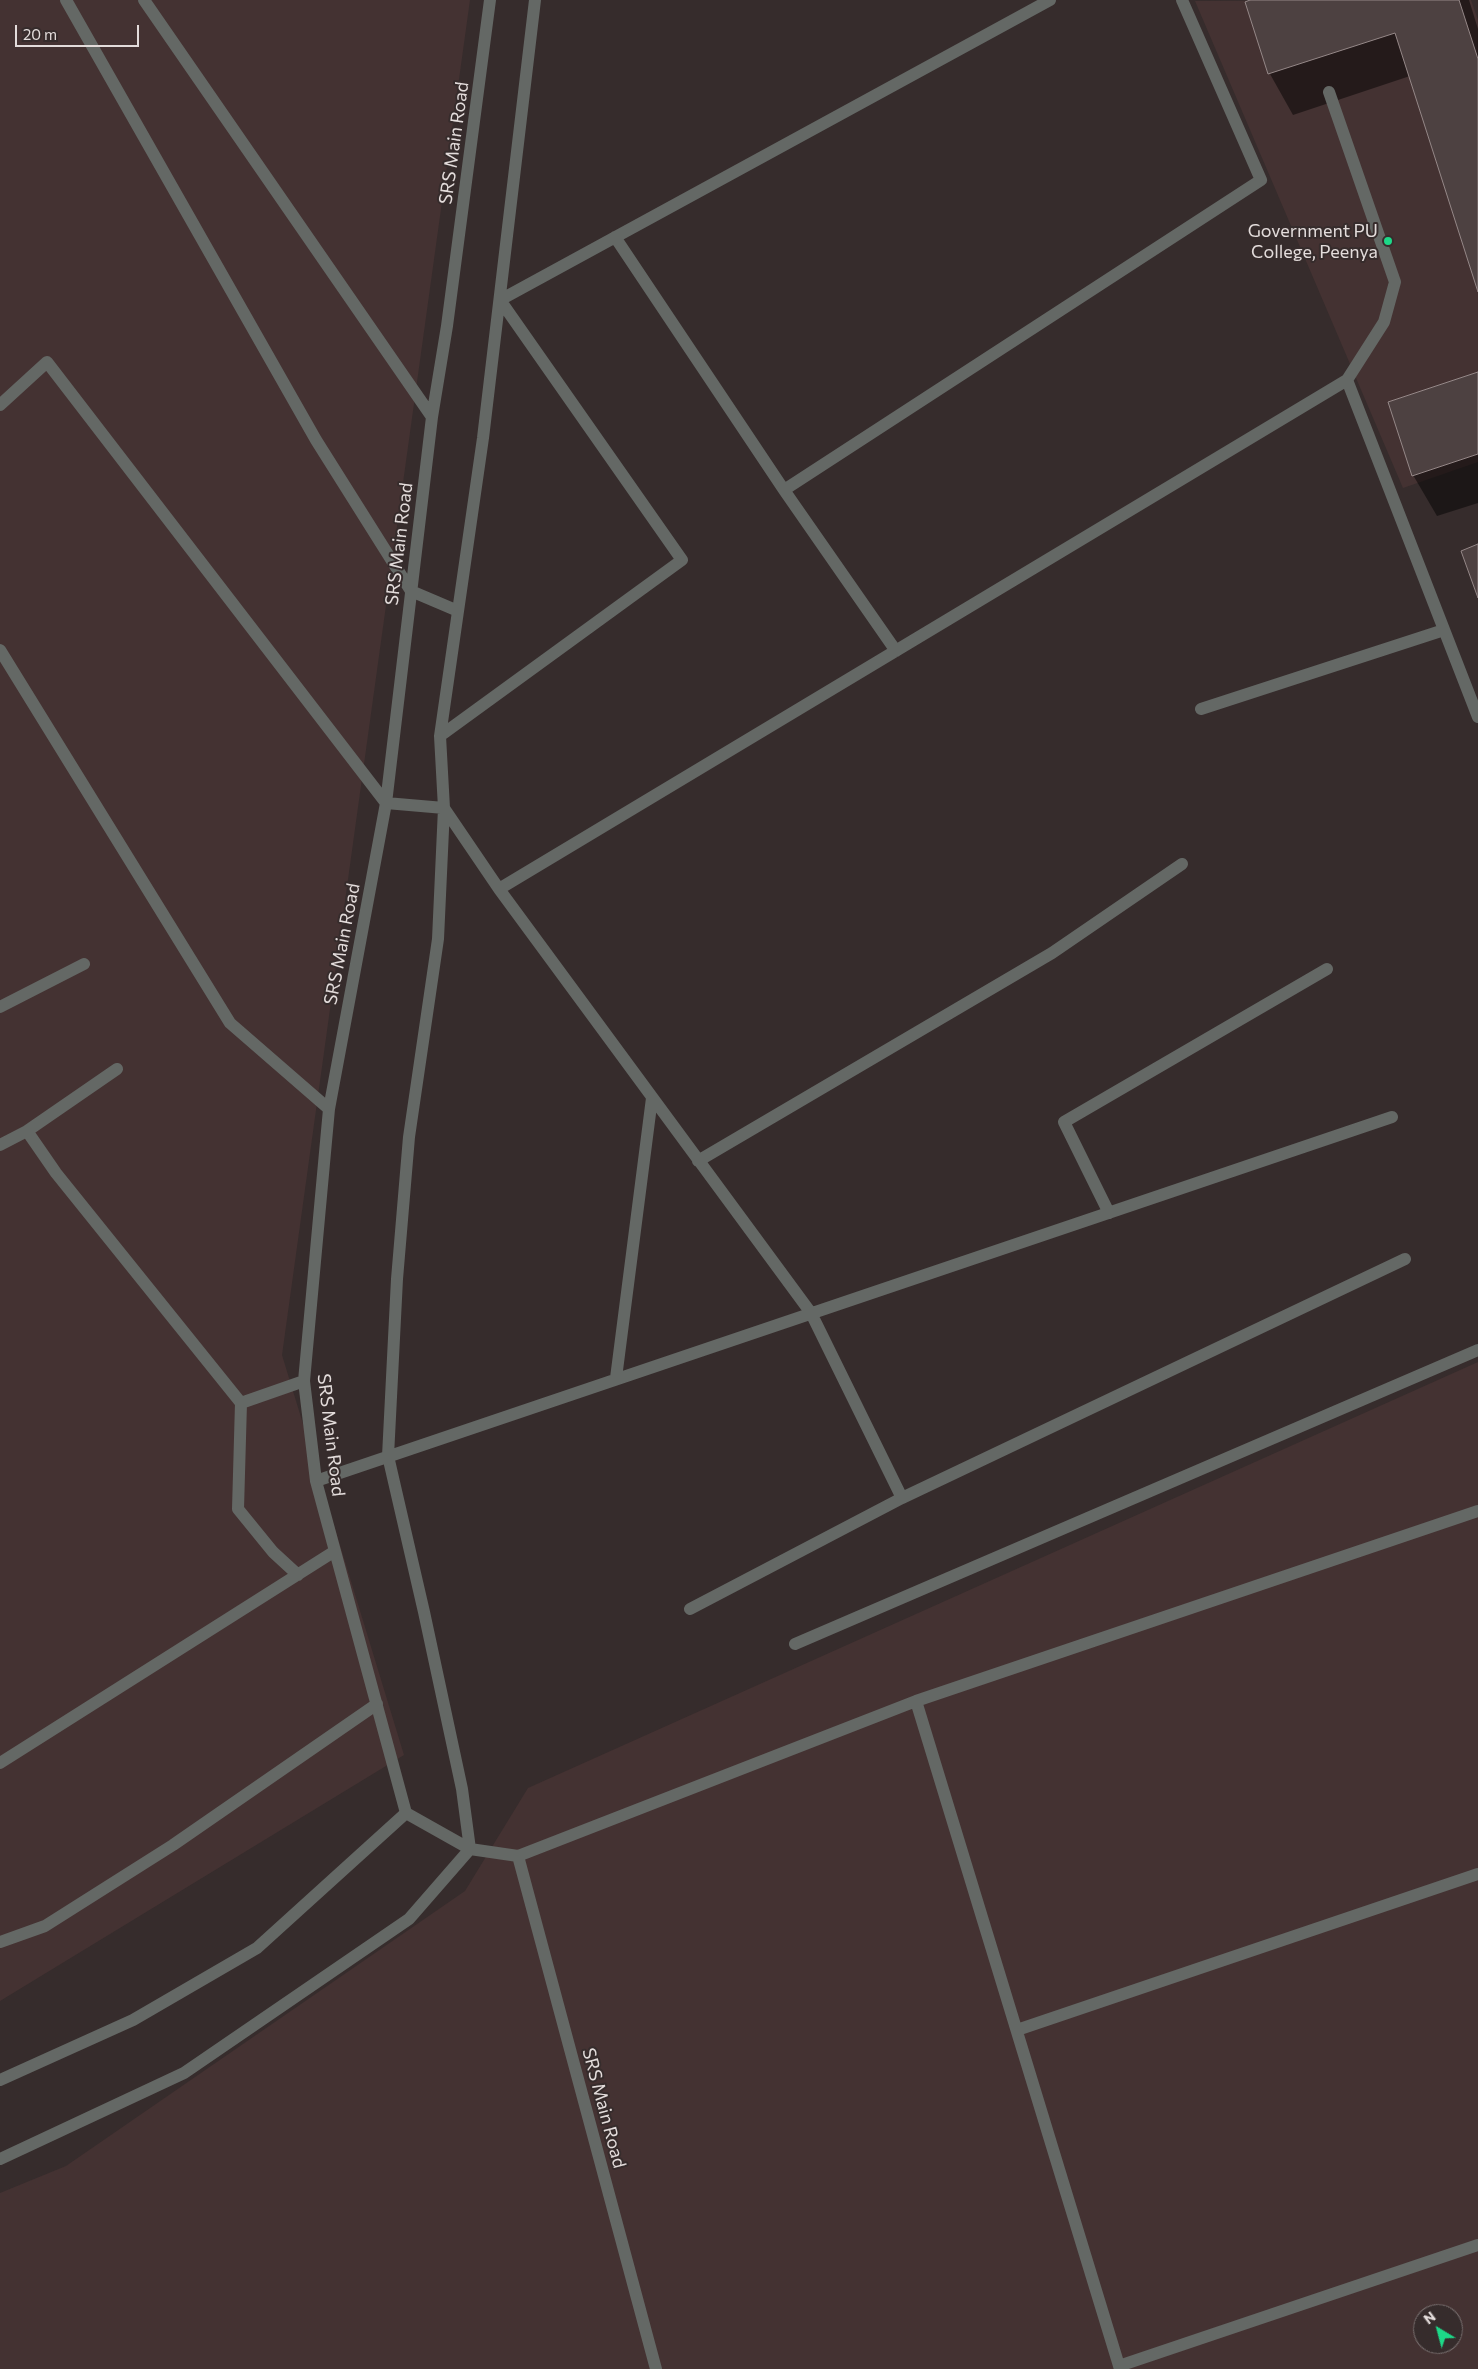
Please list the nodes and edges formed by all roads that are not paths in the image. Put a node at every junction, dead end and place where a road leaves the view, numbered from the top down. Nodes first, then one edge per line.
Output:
1 (66, 0) edge
2 (144, 0) edge
3 (490, 0) edge
4 (535, 0) edge
5 (1050, 0) edge
6 (1182, 0) edge
7 (1329, 92) dead end
8 (616, 237) junction
9 (500, 300) junction
10 (1347, 380) junction
11 (0, 405) edge
12 (432, 417) junction
13 (784, 490) junction
14 (412, 591) junction
15 (458, 611) junction
16 (1444, 630) junction
17 (0, 650) edge
18 (896, 651) junction
19 (1201, 709) dead end
20 (1478, 717) edge
21 (440, 736) junction
22 (386, 803) junction
23 (444, 808) junction
24 (1182, 864) dead end
25 (499, 889) junction
26 (84, 964) dead end
27 (1327, 970) dead end
28 (0, 1007) edge
29 (117, 1069) dead end
30 (652, 1098) junction
31 (329, 1109) junction
32 (1392, 1117) dead end
33 (27, 1131) junction
34 (0, 1145) edge
35 (698, 1161) junction
36 (1109, 1212) junction
37 (1405, 1259) dead end
38 (811, 1313) junction
39 (1478, 1350) edge
40 (616, 1378) junction
41 (304, 1381) junction
42 (241, 1403) junction
43 (388, 1456) junction
44 (316, 1480) junction
45 (902, 1498) junction
46 (1478, 1511) edge
47 (335, 1551) junction
48 (298, 1575) junction
49 (690, 1609) dead end
50 (795, 1644) dead end
51 (916, 1701) junction
52 (377, 1704) junction
53 (0, 1763) edge
54 (406, 1814) junction
55 (470, 1849) junction
56 (518, 1856) junction
57 (1478, 1874) edge
58 (0, 1942) edge
59 (1017, 2030) junction
60 (0, 2080) edge
61 (0, 2159) edge
62 (1478, 2245) edge
63 (1120, 2367) edge
64 (656, 2369) edge

1 - 14 street
2 - 12 street
3 - 12 street, SRS Main Road
4 - 9 street
5 - 8 street
6 - 13 street
7 - 10 street
8 - 9 street
8 - 13 street
9 - 15 street
9 - 21 street
10 - 16 street
10 - 18 street
11 - 22 street
12 - 14 street, SRS Main Road
13 - 18 street
14 - 15 street
14 - 22 street, SRS Main Road
15 - 21 street
16 - 19 street
16 - 20 street
17 - 31 street
18 - 25 street
21 - 23 street
22 - 23 street
22 - 31 street, SRS Main Road
23 - 25 street
23 - 43 street
24 - 35 street
25 - 30 street
26 - 28 street
27 - 36 street
29 - 33 street
30 - 35 street
30 - 40 street
31 - 41 street, SRS Main Road
32 - 36 street
33 - 34 street
33 - 42 street
35 - 38 street
36 - 38 street
37 - 45 street
38 - 40 street
38 - 45 street
39 - 50 street
40 - 43 street
41 - 42 street
41 - 44 street, SRS Main Road
42 - 48 street
43 - 44 street
43 - 55 street
44 - 47 street, SRS Main Road
45 - 49 street
46 - 51 street
47 - 48 street
47 - 52 street, SRS Main Road
48 - 53 street
51 - 56 street
51 - 59 street
52 - 54 street, SRS Main Road
52 - 58 street
54 - 55 street
54 - 60 street
55 - 56 street
55 - 61 street
56 - 64 street, SRS Main Road
57 - 59 street
59 - 63 street
62 - 63 street

